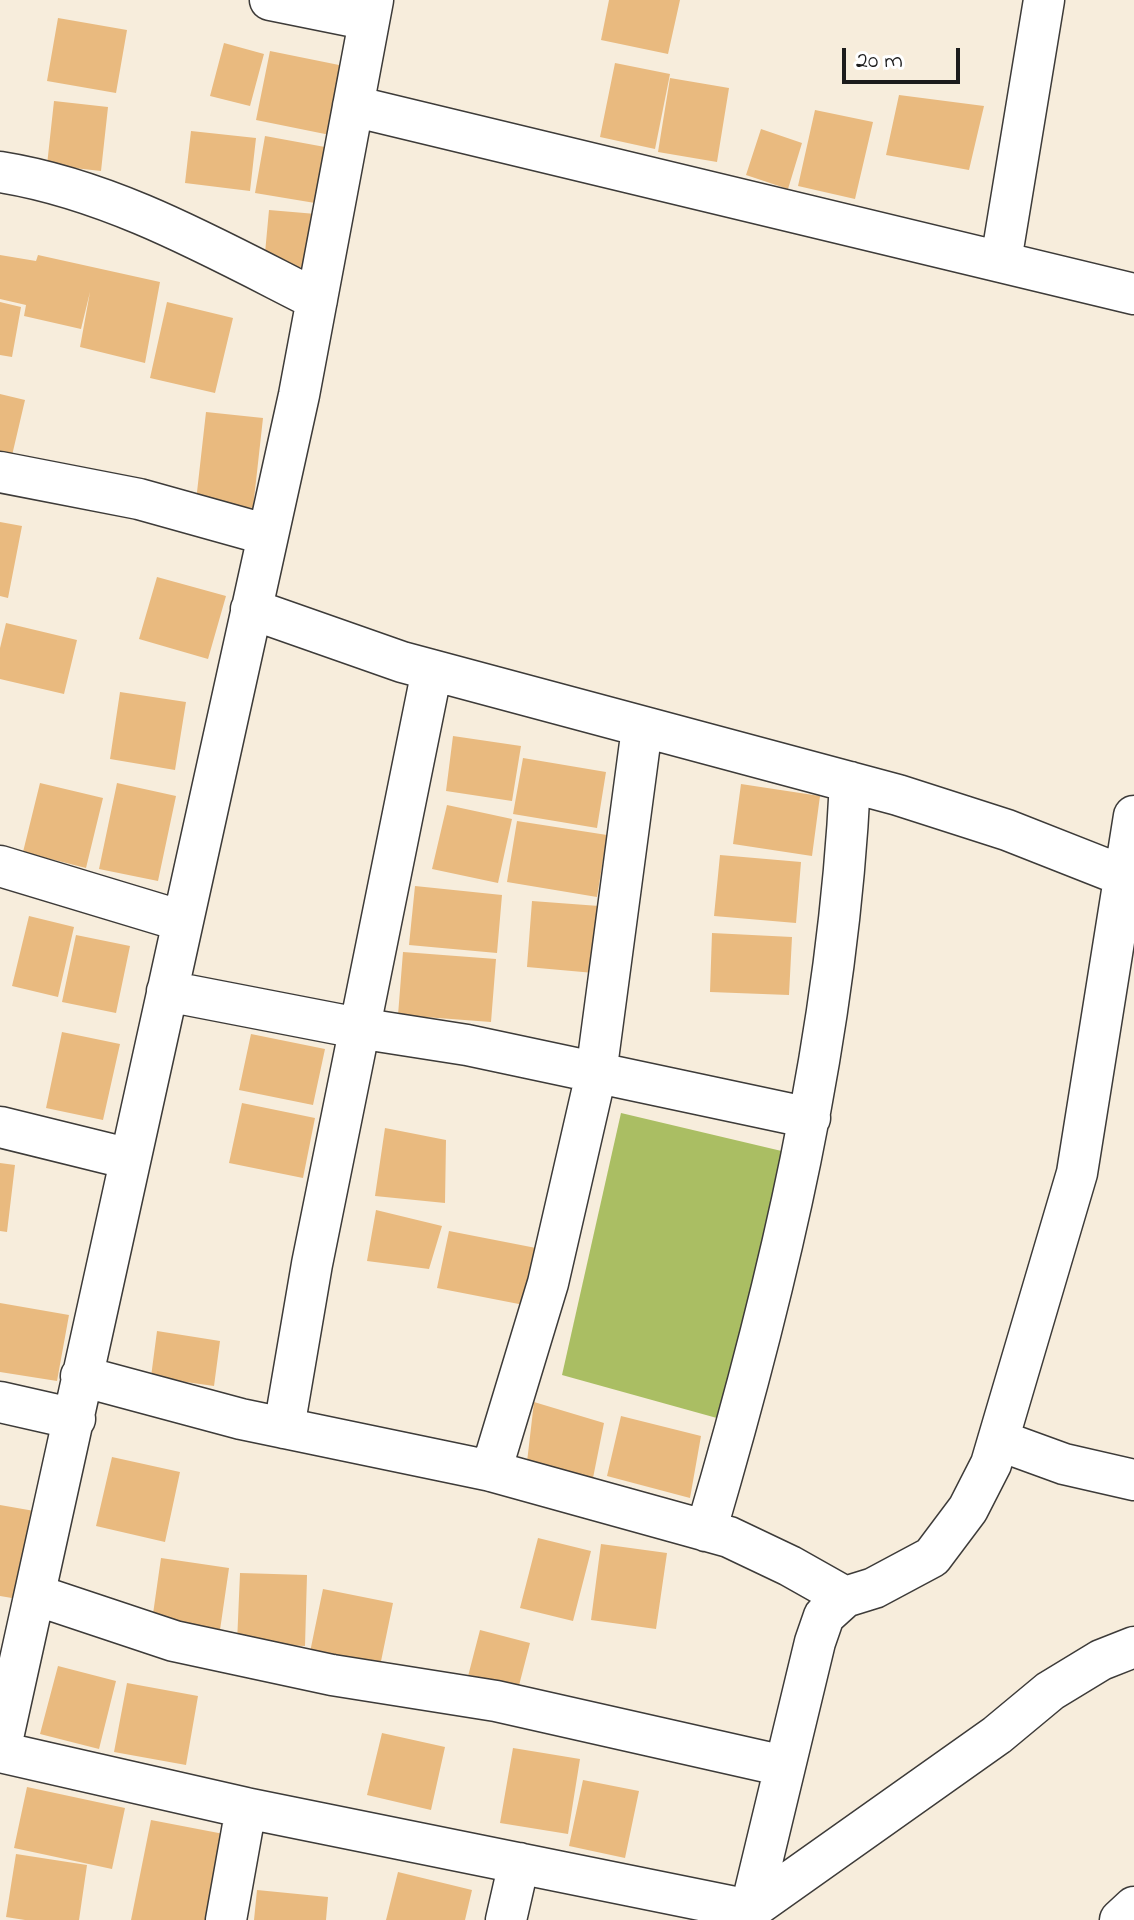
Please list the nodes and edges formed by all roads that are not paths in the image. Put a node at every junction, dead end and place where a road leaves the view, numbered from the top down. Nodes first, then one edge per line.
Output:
1 (270, 0) edge
2 (1044, 0) edge
3 (371, 10) edge
4 (353, 106) junction
5 (0, 172) edge
6 (1001, 261) junction
7 (1134, 294) edge
8 (317, 300) junction
9 (0, 472) edge
10 (268, 535) junction
11 (251, 609) junction
12 (432, 670) junction
13 (642, 728) junction
14 (850, 782) junction
15 (1134, 816) edge
16 (0, 866) edge
17 (1128, 879) edge
18 (182, 921) junction
19 (167, 991) junction
20 (358, 1028) junction
21 (596, 1074) junction
22 (810, 1118) junction
23 (0, 1127) edge
24 (130, 1159) junction
25 (81, 1376) junction
26 (0, 1402) edge
27 (75, 1419) junction
28 (284, 1428) junction
29 (998, 1440) junction
30 (491, 1471) junction
31 (1134, 1480) edge
32 (706, 1531) junction
33 (36, 1595) junction
34 (845, 1597) junction
35 (12, 1634) edge
36 (1134, 1647) edge
37 (0, 1752) edge
38 (784, 1766) junction
39 (246, 1808) junction
40 (519, 1863) junction
41 (1134, 1907) edge
42 (749, 1915) edge
43 (226, 1920) edge
44 (506, 1920) edge
45 (1120, 1920) edge

1 - 3 street
2 - 6 street
3 - 4 street
4 - 6 street
4 - 8 street
5 - 8 street
6 - 7 street
8 - 10 street
9 - 10 street
10 - 11 street
11 - 12 street
11 - 18 street
12 - 13 street
12 - 20 street
13 - 14 street
13 - 21 street
14 - 17 street
14 - 22 street
15 - 17 street
16 - 18 street
17 - 29 street
18 - 19 street
19 - 20 street
19 - 24 street
20 - 21 street
20 - 28 street
21 - 22 street
21 - 30 street
22 - 32 street
23 - 24 street
24 - 25 street
25 - 27 street
25 - 28 street
26 - 27 street
27 - 33 street
28 - 30 street
29 - 31 street
29 - 34 street
30 - 32 street
32 - 34 street
33 - 35 street
33 - 38 street
34 - 38 street
35 - 37 street
36 - 42 street
37 - 39 street
38 - 42 street
39 - 40 street
39 - 43 street
40 - 42 street
40 - 44 street
41 - 45 street

